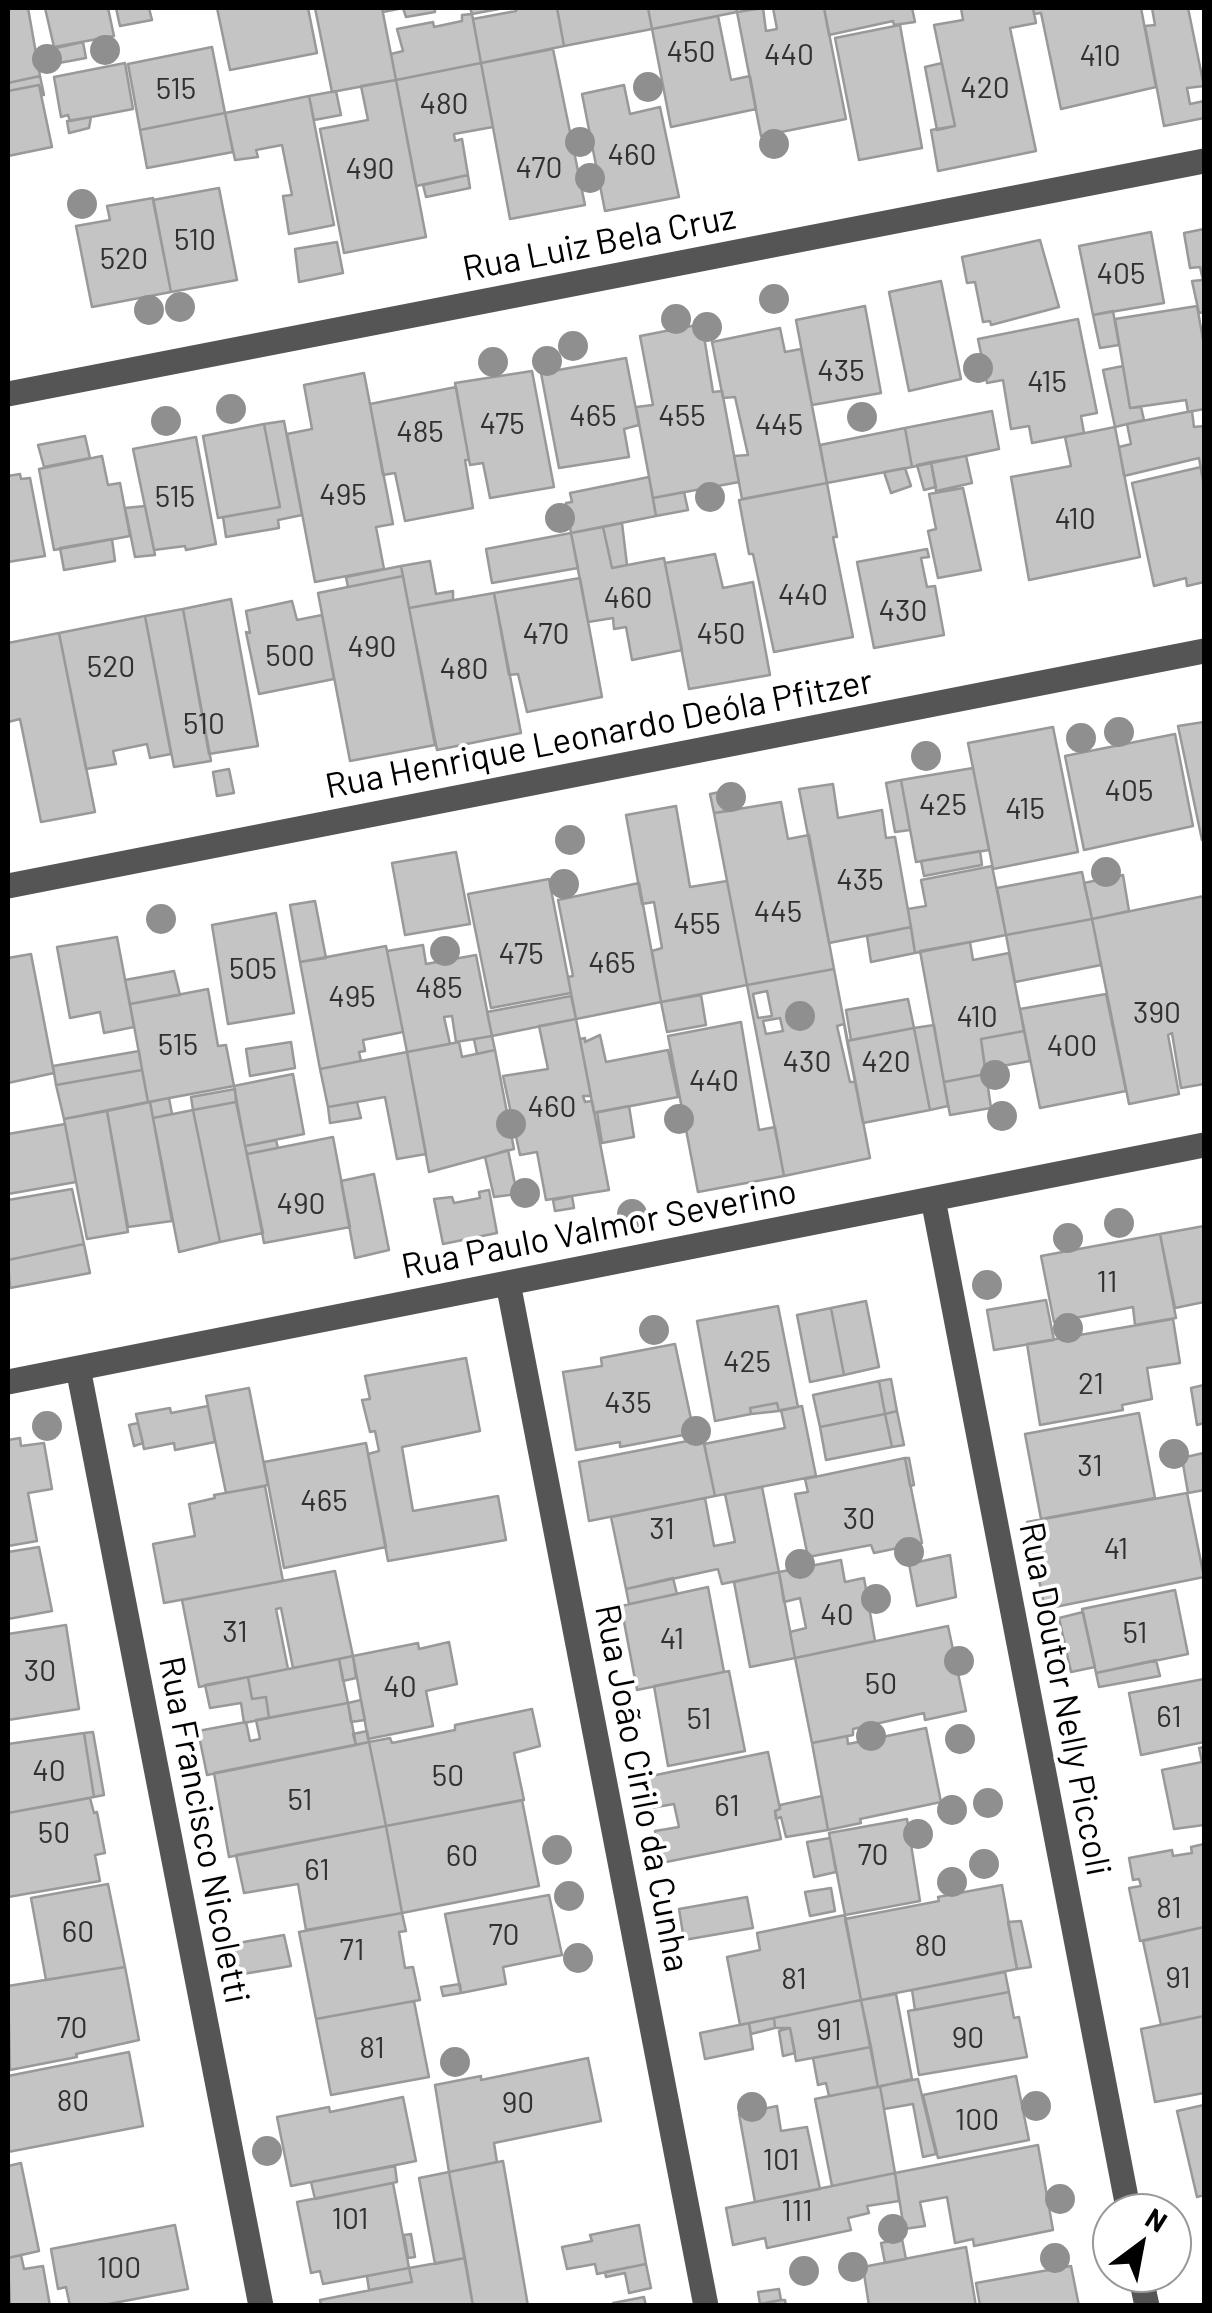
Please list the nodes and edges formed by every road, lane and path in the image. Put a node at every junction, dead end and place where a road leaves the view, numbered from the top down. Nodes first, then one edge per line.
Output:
1 (1204, 161) edge
2 (8, 394) edge
3 (1204, 651) edge
4 (8, 886) edge
5 (1204, 1145) edge
6 (933, 1199) junction
7 (508, 1283) junction
8 (78, 1368) junction
9 (8, 1382) edge
10 (1125, 2193) edge
11 (260, 2306) edge
12 (706, 2306) edge

1 - 2 street, Rua Luiz Bela Cruz
3 - 4 street, Rua Henrique Leonardo Deóla Pfitzer
5 - 6 street, Rua Paulo Valmor Severino
6 - 7 street, Rua Paulo Valmor Severino
6 - 10 street, Rua Doutor Nelly Piccoli
7 - 8 street, Rua Paulo Valmor Severino
7 - 12 street, Rua João Cirilo da Cunha
8 - 9 street, Rua Paulo Valmor Severino
8 - 11 street, Rua Francisco Nicoletti

